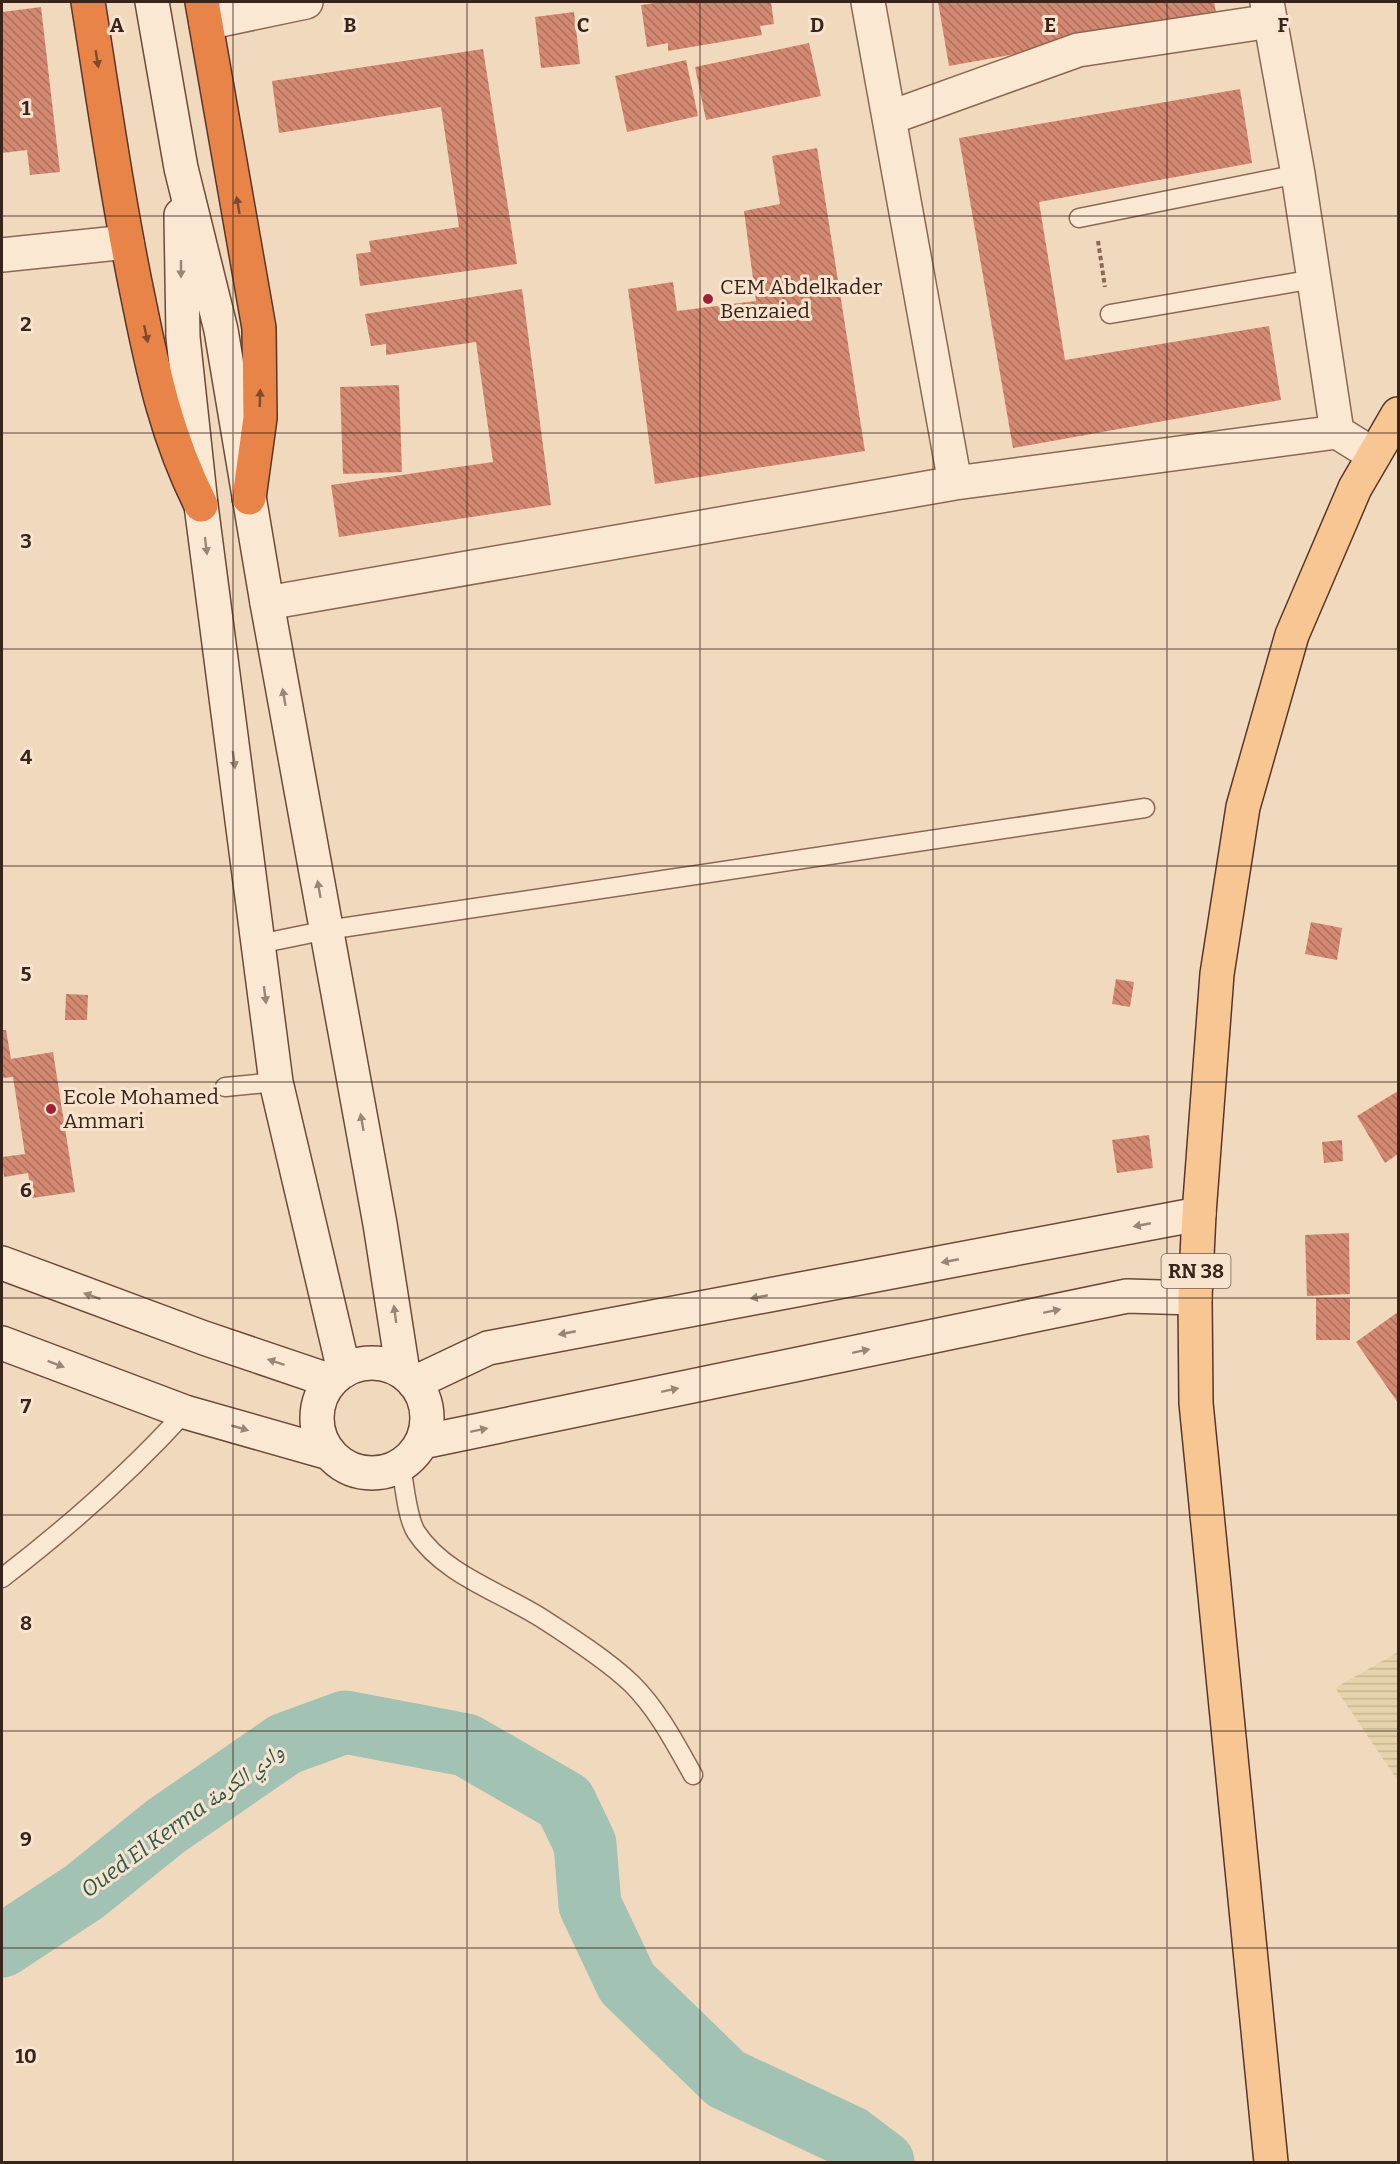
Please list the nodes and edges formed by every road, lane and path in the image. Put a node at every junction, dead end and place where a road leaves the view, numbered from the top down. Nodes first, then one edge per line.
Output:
1 (88, 2) edge
2 (152, 2) edge
3 (306, 2) edge
4 (868, 2) edge
5 (1269, 11) edge
6 (204, 12) edge
7 (890, 118) junction
8 (181, 168) junction
9 (1298, 174) junction
10 (1086, 217) joint
11 (127, 242) junction
12 (2, 255) edge
13 (1314, 279) junction
14 (1110, 314) joint
15 (1398, 414) edge
16 (1337, 432) junction
17 (1374, 455) junction
18 (955, 483) junction
19 (249, 498) junction
20 (201, 505) junction
21 (267, 603) junction
22 (1145, 808) dead end
23 (327, 930) junction
24 (258, 944) junction
25 (276, 1082) junction
26 (225, 1088) dead end
27 (1199, 1214) junction
28 (2, 1263) edge
29 (1195, 1298) junction
30 (2, 1343) edge
31 (338, 1376) junction
32 (409, 1377) junction
33 (185, 1412) junction
34 (329, 1453) junction
35 (411, 1453) junction
36 (2, 1578) edge
37 (693, 1775) dead end
38 (1271, 2161) edge

1 -> 11 highway
2 - 8 street
3 - 6 street
4 - 7 street
5 - 7 street
5 - 9 street
19 -> 6 highway
7 - 18 street
8 - 19 street
8 -> 20 street
9 - 10 lane
9 - 13 street
10 - 14 path
11 - 12 street
11 -> 20 highway
13 - 14 lane
13 - 16 street
15 - 17 main road, RN 38
16 - 17 street
16 - 18 street
17 - 27 main road, RN 38
18 - 21 street
19 - 21 street
20 -> 24 street
23 -> 21 street
22 - 23 lane
23 - 24 lane
32 -> 23 street
24 -> 25 street
25 - 26 lane
25 - 31 street
27 - 29 main road, RN 38
27 -> 32 street
31 -> 28 street
35 -> 29 street
29 - 38 main road, RN 38
30 -> 33 street
31 - 32 street
31 - 34 street
32 - 35 street
33 -> 34 street
33 - 36 lane
34 - 35 street
35 - 37 lane

